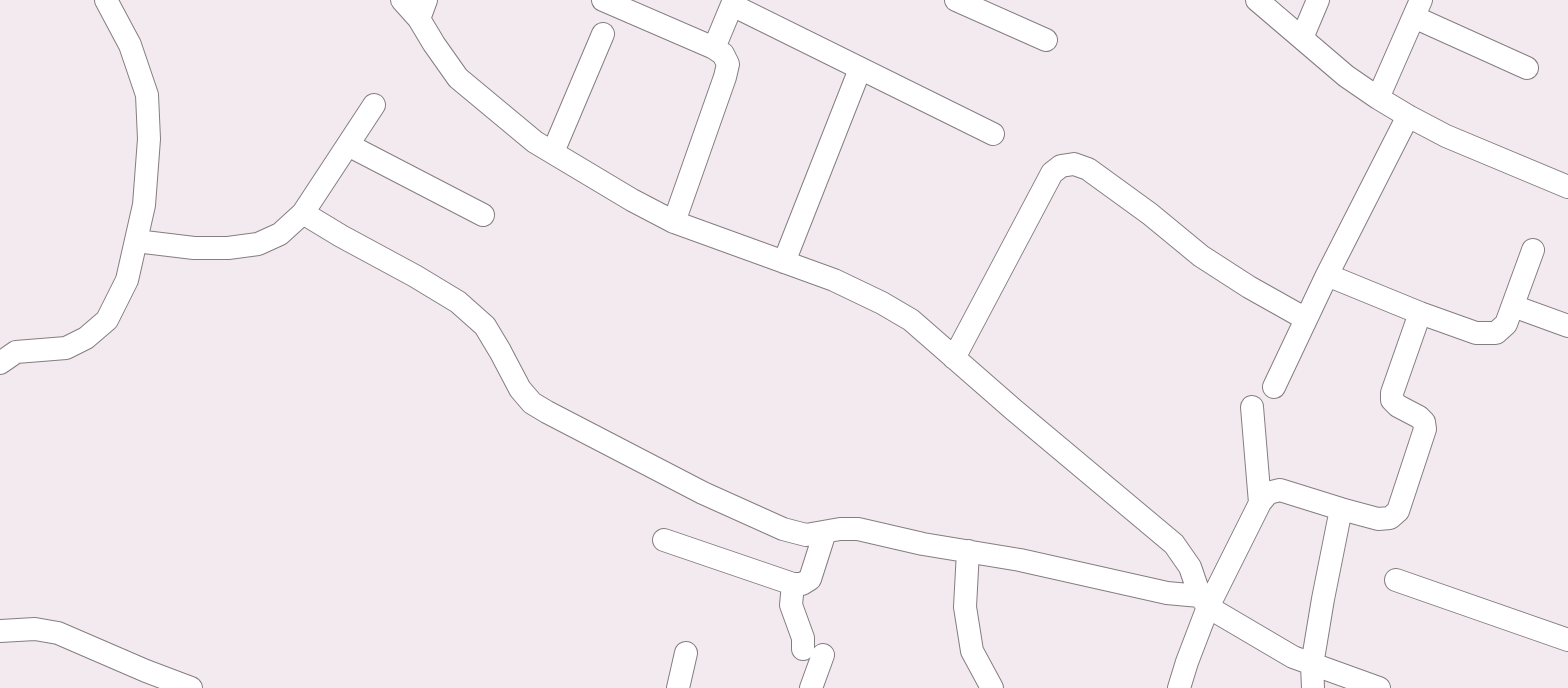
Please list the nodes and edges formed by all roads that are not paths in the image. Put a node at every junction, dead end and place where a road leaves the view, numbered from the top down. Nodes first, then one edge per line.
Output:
1 (106, 0) edge
2 (402, 0) edge
3 (603, 0) edge
4 (956, 0) edge
5 (1257, 0) edge
6 (1318, 0) edge
7 (733, 3) edge
8 (1417, 8) edge
9 (422, 10) edge
10 (603, 34) dead end
11 (1302, 38) junction
12 (1046, 40) dead end
13 (714, 48) junction
14 (1527, 68) dead end
15 (860, 69) junction
16 (1378, 98) junction
17 (374, 105) dead end
18 (1408, 116) junction
19 (993, 134) dead end
20 (348, 144) junction
21 (552, 152) junction
22 (1568, 187) edge
23 (303, 213) junction
24 (483, 215) dead end
25 (674, 222) junction
26 (136, 241) junction
27 (1533, 250) dead end
28 (784, 262) junction
29 (1327, 275) junction
30 (1513, 306) junction
31 (1420, 313) junction
32 (1306, 319) junction
33 (1568, 326) edge
34 (954, 358) junction
35 (0, 363) edge
36 (1274, 387) dead end
37 (1252, 407) dead end
38 (1260, 503) junction
39 (1341, 509) junction
40 (824, 532) junction
41 (664, 540) dead end
42 (968, 551) junction
43 (1396, 580) dead end
44 (793, 584) junction
45 (1204, 602) junction
46 (0, 630) edge
47 (1568, 640) edge
48 (686, 654) dead end
49 (1312, 665) junction
50 (191, 688) edge
51 (678, 688) edge
52 (811, 688) edge
53 (992, 688) edge
54 (1179, 688) edge
55 (1313, 688) edge
56 (1379, 688) edge

1 - 26 street
2 - 9 street
3 - 13 street
4 - 12 street
5 - 11 street
6 - 11 street
7 - 13 street
7 - 15 street
8 - 14 street
8 - 16 street
9 - 21 street
10 - 21 street
11 - 16 street
13 - 25 street
15 - 19 street
15 - 28 street
16 - 18 street
17 - 20 street
18 - 22 street
18 - 29 street
20 - 23 street
20 - 24 street
21 - 25 street
23 - 26 street
23 - 40 street
25 - 28 street
26 - 35 street
27 - 30 street
28 - 34 street
29 - 31 street
29 - 32 street
30 - 31 street
30 - 33 street
31 - 39 street
32 - 34 street
32 - 36 street
34 - 45 street
37 - 38 street
38 - 39 street
38 - 45 street
39 - 49 street
40 - 42 street
40 - 44 street
41 - 44 street
42 - 45 street
42 - 53 street
43 - 47 street
44 - 52 street
45 - 49 street
45 - 54 street
46 - 50 street
48 - 51 street
49 - 55 street
49 - 56 street

